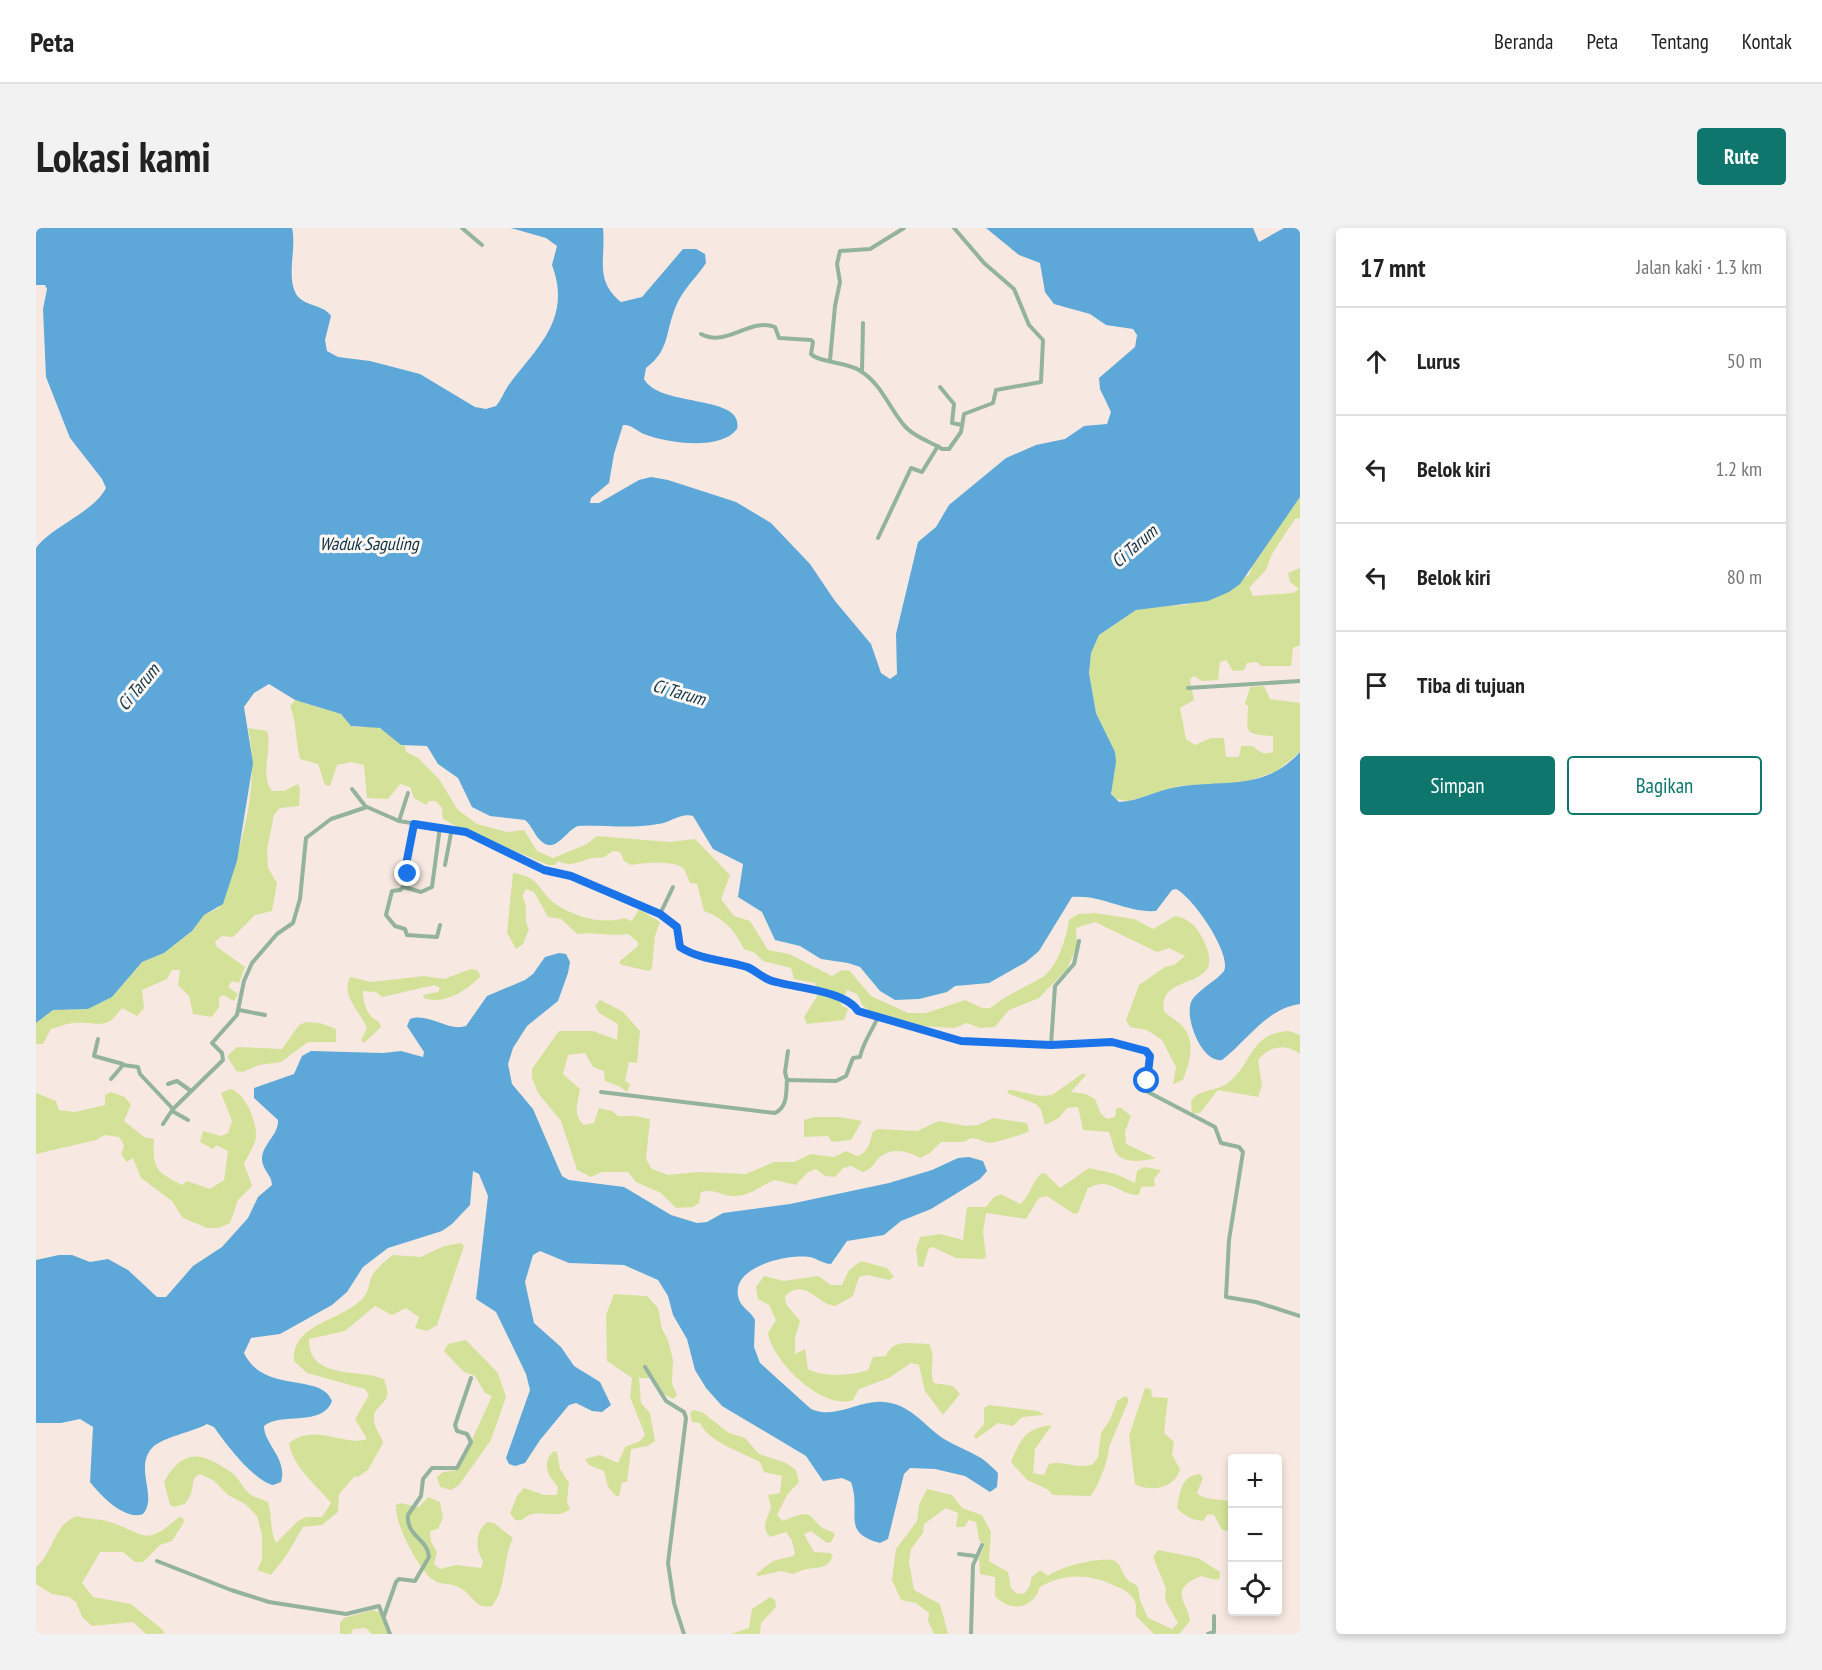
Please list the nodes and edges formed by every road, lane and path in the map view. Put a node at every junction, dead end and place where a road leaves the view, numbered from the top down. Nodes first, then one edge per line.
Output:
1 (462, 228) edge
2 (904, 228) edge
3 (954, 228) edge
4 (482, 245) dead end
5 (863, 323) dead end
6 (701, 334) dead end
7 (830, 360) junction
8 (862, 372) junction
9 (940, 387) dead end
10 (962, 425) junction
11 (938, 446) junction
12 (878, 538) dead end
13 (1300, 681) edge
14 (1188, 688) dead end
15 (352, 789) dead end
16 (408, 793) dead end
17 (367, 807) junction
18 (399, 821) junction
19 (414, 824) junction
20 (440, 827) junction
21 (452, 828) junction
22 (446, 865) dead end
23 (404, 887) junction
24 (673, 887) dead end
25 (660, 914) junction
26 (440, 925) dead end
27 (1079, 941) dead end
28 (239, 1010) junction
29 (265, 1015) dead end
30 (878, 1017) junction
31 (98, 1039) dead end
32 (1051, 1045) junction
33 (788, 1051) dead end
34 (123, 1065) junction
35 (111, 1079) dead end
36 (787, 1080) junction
37 (168, 1084) dead end
38 (191, 1091) junction
39 (601, 1092) dead end
40 (172, 1110) junction
41 (188, 1120) dead end
42 (163, 1124) dead end
43 (1300, 1316) edge
44 (645, 1367) dead end
45 (471, 1378) dead end
46 (982, 1545) dead end
47 (959, 1554) dead end
48 (975, 1556) junction
49 (157, 1561) dead end
50 (384, 1616) junction
51 (1214, 1616) dead end
52 (390, 1634) edge
53 (684, 1634) edge
54 (971, 1634) edge
55 (1208, 1634) edge

1 - 4 street
2 - 7 street
3 - 10 street
5 - 8 street
6 - 7 street
7 - 8 street
8 - 11 street
9 - 10 street
10 - 11 street
11 - 12 street
13 - 14 street
15 - 17 street
16 - 18 street
17 - 18 street
17 - 28 street
18 - 19 street
19 - 20 street
19 - 23 street
20 - 21 street
20 - 23 street
21 - 22 street
21 - 25 street
23 - 26 street
24 - 25 street
25 - 30 street
27 - 32 street
28 - 29 street
28 - 38 street
30 - 32 street
30 - 36 street
31 - 34 street
32 - 43 street
33 - 36 street
34 - 35 street
34 - 40 street
36 - 39 street
37 - 38 street
38 - 40 street
40 - 41 street
40 - 42 street
44 - 53 street
45 - 50 street
46 - 48 street
47 - 48 street
48 - 54 street
49 - 50 street
50 - 52 street
51 - 55 street

